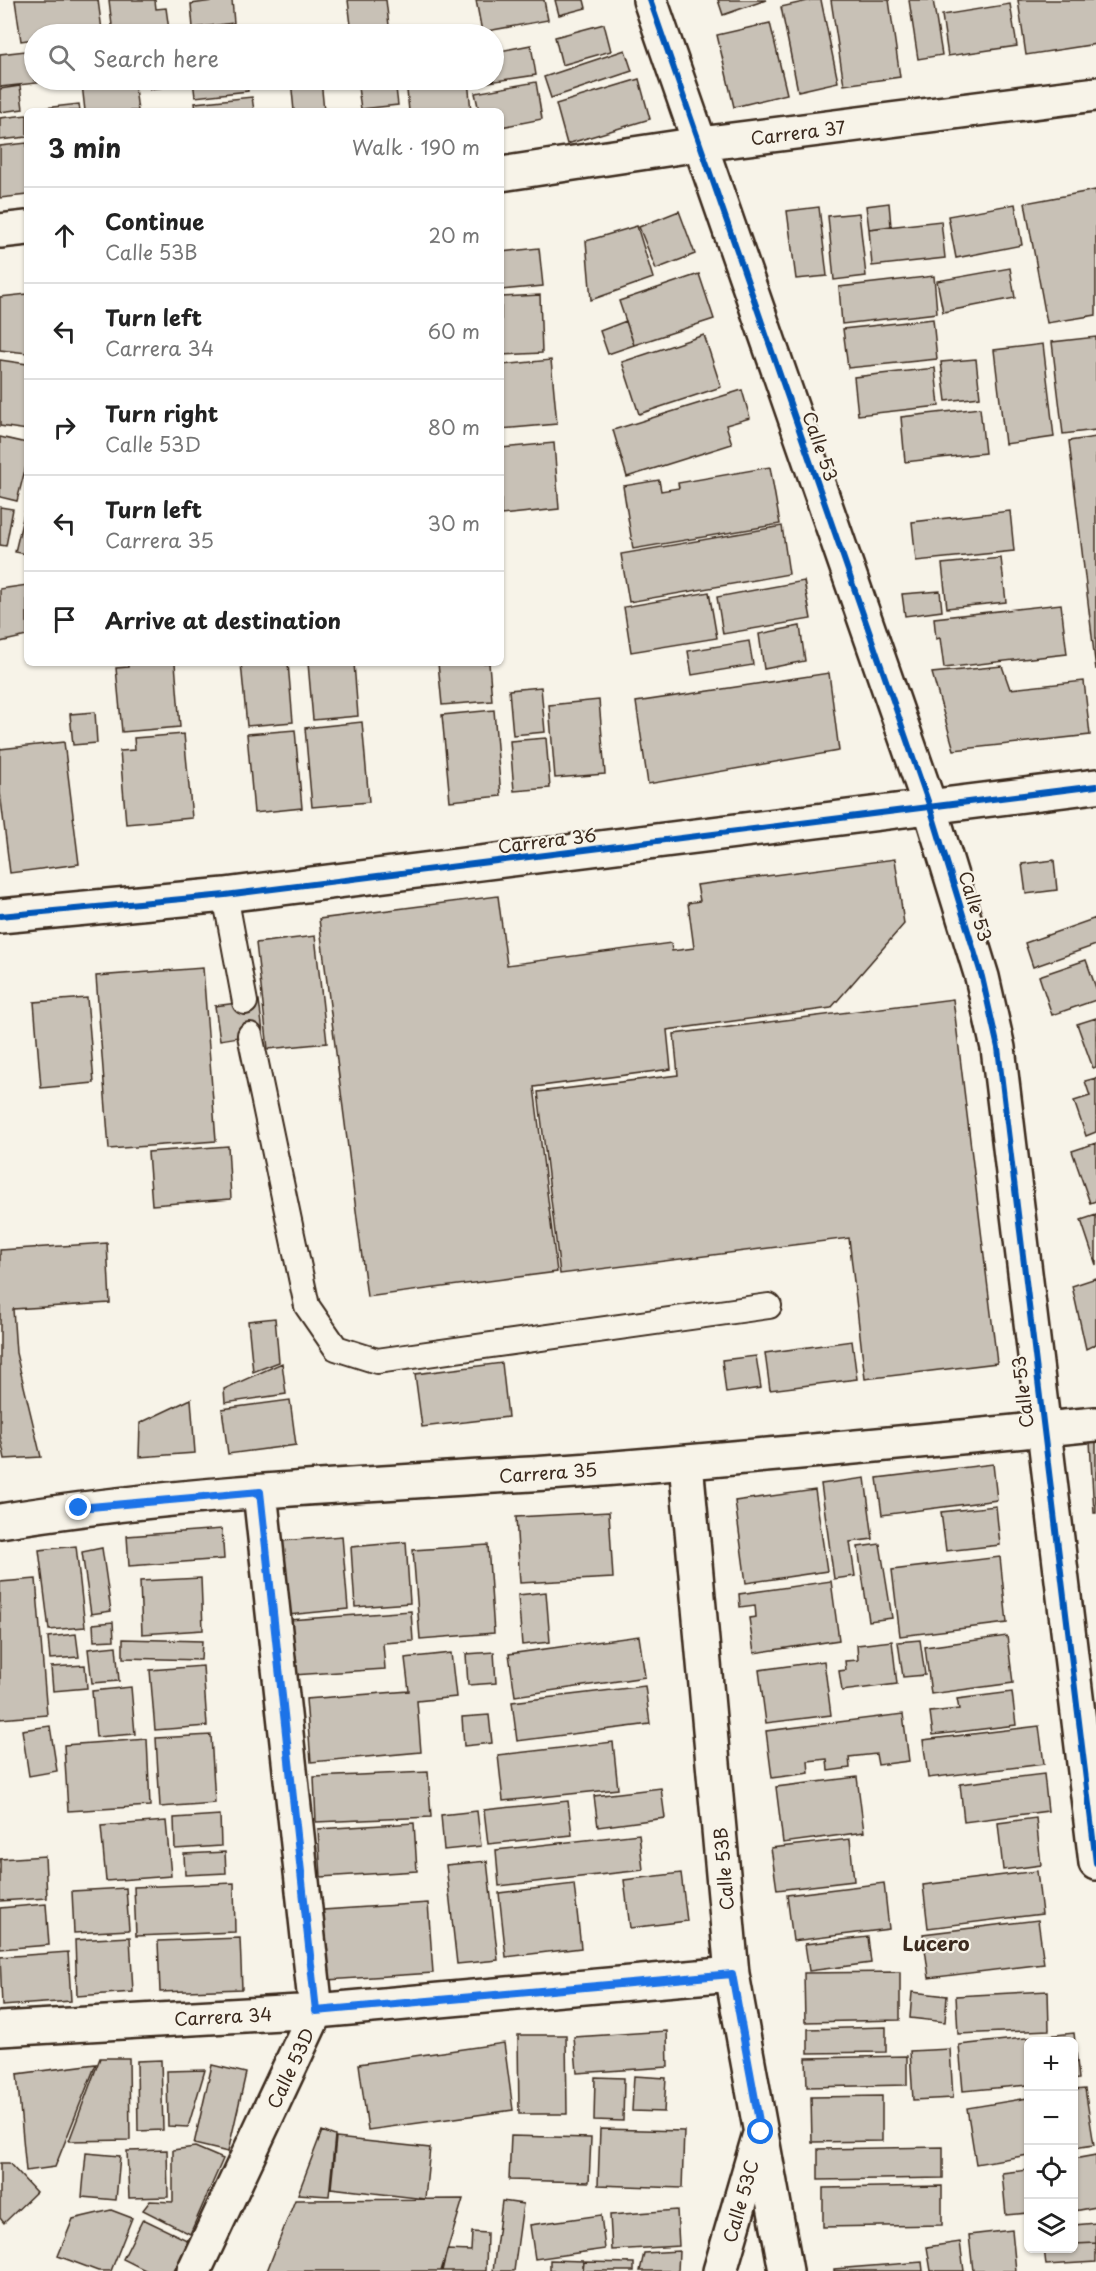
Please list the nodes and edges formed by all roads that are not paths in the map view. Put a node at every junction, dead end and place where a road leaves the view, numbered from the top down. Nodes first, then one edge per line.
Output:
1 (650, 0) edge
2 (1096, 94) edge
3 (700, 144) junction
4 (504, 174) edge
5 (24, 228) edge
6 (0, 231) edge
7 (1096, 786) edge
8 (930, 807) junction
9 (225, 896) junction
10 (0, 916) edge
11 (245, 1002) dead end
12 (250, 1035) dead end
13 (770, 1306) dead end
14 (1096, 1424) edge
15 (1042, 1429) junction
16 (687, 1463) junction
17 (260, 1492) junction
18 (0, 1521) edge
19 (1096, 1863) edge
20 (732, 1974) junction
21 (316, 2011) junction
22 (0, 2029) edge
23 (761, 2132) junction
24 (194, 2271) edge
25 (720, 2271) edge
26 (786, 2271) edge

1 - 3 street, Calle 53
2 - 3 street, Carrera 37
3 - 4 street, Carrera 37
3 - 8 street, Calle 53
5 - 6 street
7 - 8 street, Carrera 36
8 - 9 street, Carrera 36
8 - 15 street, Calle 53
9 - 10 street, Carrera 36
9 - 11 lane
12 - 13 lane
14 - 15 street, Carrera 35
15 - 16 street, Carrera 35
15 - 19 street, Calle 53
16 - 17 street, Carrera 35
16 - 20 street, Calle 53B
17 - 18 street, Carrera 35
17 - 21 street, Calle 53D
20 - 21 street, Carrera 34
20 - 23 street, Calle 53B
21 - 22 street, Carrera 34
21 - 24 street, Calle 53D
23 - 25 street, Calle 53C
23 - 26 street, Calle 53B

